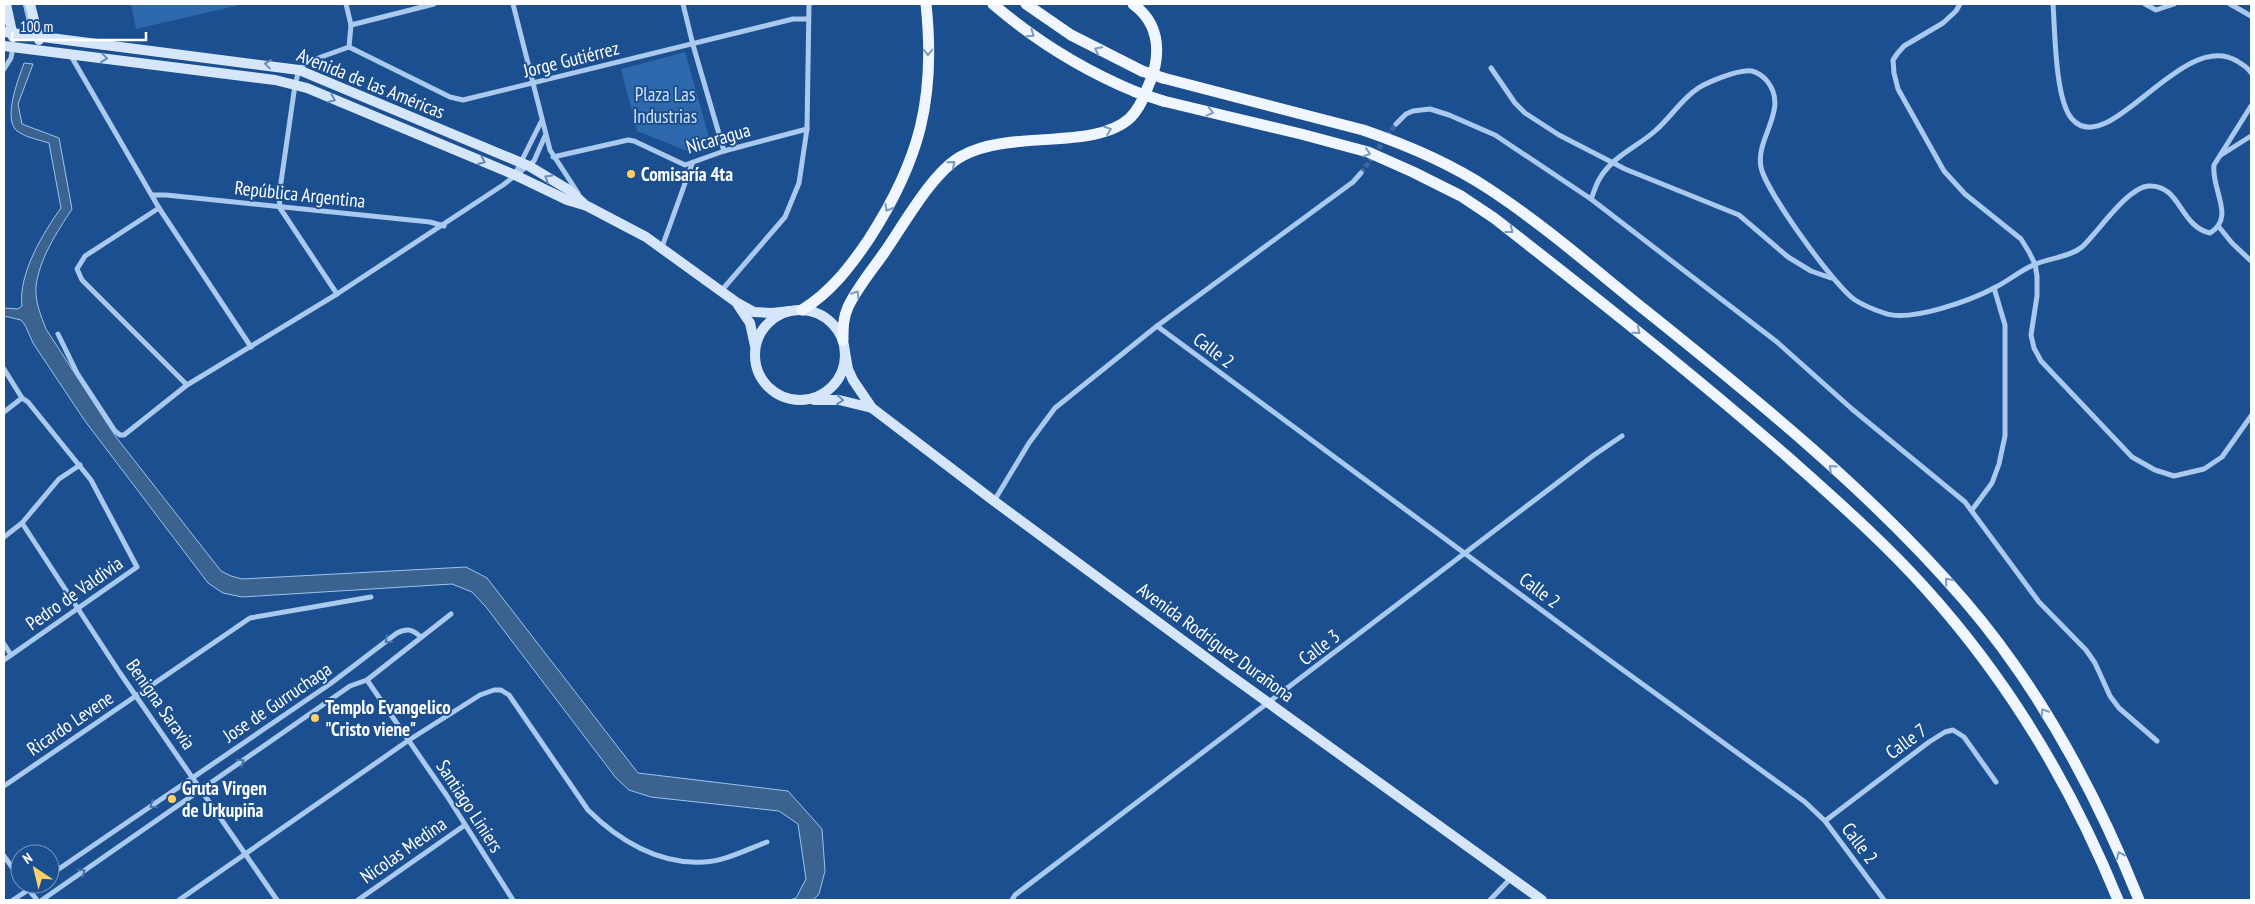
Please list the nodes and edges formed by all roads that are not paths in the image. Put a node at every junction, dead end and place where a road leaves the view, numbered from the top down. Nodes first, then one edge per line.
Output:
1 (6, 4) edge
2 (30, 4) edge
3 (346, 4) edge
4 (434, 4) edge
5 (513, 4) edge
6 (683, 4) edge
7 (809, 4) edge
8 (926, 4) edge
9 (993, 4) edge
10 (1026, 4) edge
11 (1133, 4) edge
12 (1960, 4) edge
13 (2053, 4) edge
14 (2145, 4) edge
15 (2174, 4) edge
16 (2230, 4) edge
17 (2251, 16) edge
18 (808, 19) junction
19 (351, 25) junction
20 (8, 32) edge
21 (38, 36) junction
22 (693, 45) junction
23 (9, 47) edge
24 (350, 47) junction
25 (42, 50) junction
26 (69, 53) junction
27 (1491, 68) dead end
28 (4, 69) edge
29 (299, 70) junction
30 (2251, 73) edge
31 (533, 84) junction
32 (295, 85) junction
33 (2251, 106) edge
34 (542, 121) junction
35 (1396, 124) tunnel mouth
36 (807, 129) junction
37 (545, 136) junction
38 (2251, 136) edge
39 (724, 151) junction
40 (553, 157) junction
41 (2218, 157) junction
42 (1613, 163) junction
43 (692, 164) junction
44 (524, 165) junction
45 (1361, 173) tunnel mouth
46 (515, 175) junction
47 (152, 196) junction
48 (1591, 199) junction
49 (587, 206) junction
50 (159, 208) junction
51 (280, 208) junction
52 (444, 226) junction
53 (2219, 227) junction
54 (662, 247) junction
55 (2251, 261) edge
56 (2035, 264) junction
57 (1832, 278) junction
58 (1994, 288) junction
59 (722, 290) junction
60 (337, 294) junction
61 (736, 302) junction
62 (802, 310) junction
63 (790, 311) junction
64 (1156, 326) junction
65 (58, 334) dead end
66 (844, 346) junction
67 (251, 347) junction
68 (755, 347) junction
69 (4, 369) edge
70 (188, 385) junction
71 (22, 398) junction
72 (807, 400) junction
73 (872, 408) junction
74 (4, 412) edge
75 (2251, 416) edge
76 (1622, 436) dead end
77 (80, 465) junction
78 (994, 501) junction
79 (1972, 510) junction
80 (22, 523) junction
81 (4, 537) edge
82 (1466, 553) junction
83 (371, 597) dead end
84 (79, 609) junction
85 (451, 614) dead end
86 (420, 637) junction
87 (4, 644) edge
88 (11, 655) junction
89 (4, 660) edge
90 (367, 680) junction
91 (137, 696) junction
92 (1269, 703) junction
93 (409, 740) junction
94 (2157, 741) dead end
95 (193, 778) junction
96 (1996, 782) dead end
97 (4, 786) edge
98 (201, 789) junction
99 (1825, 821) junction
100 (465, 825) junction
101 (767, 842) dead end
102 (246, 854) junction
103 (60, 868) edge
104 (1511, 877) junction
105 (1012, 899) edge
106 (42, 900) edge
107 (179, 900) edge
108 (277, 900) edge
109 (358, 900) edge
110 (512, 900) edge
111 (1490, 900) edge
112 (1542, 900) edge
113 (1884, 900) edge
114 (2118, 900) edge
115 (2139, 900) edge

1 - 20 main road
2 - 21 main road
3 - 19 street
4 - 19 street
5 - 31 street
6 - 22 street
7 - 18 street
8 -> 62 main road
9 -> 114 main road, bridge
115 -> 10 main road, bridge
66 -> 11 main road
12 - 56 street
13 - 30 street
14 - 15 street
16 - 17 street
18 - 22 street, Jorge Gutiérrez
18 - 36 street
19 - 24 street
20 - 21 main road, Avenida de las Américas
20 - 23 main road
21 - 25 main road
29 -> 21 main road, Avenida de las Américas
22 - 31 street, Jorge Gutiérrez
22 - 39 street
23 - 25 main road, Avenida de las Américas
23 - 28 street
24 - 29 street
24 - 31 street, Jorge Gutiérrez
25 - 26 main road, Avenida de las Américas
26 -> 32 main road, Avenida de las Américas
26 - 47 street
27 - 42 street
29 - 32 street
29 - 44 main road, Avenida de las Américas
31 - 34 street
32 -> 46 main road, Avenida de las Américas
32 - 51 street
33 - 41 street
34 - 37 street
34 - 44 street
35 - 48 street
36 - 39 street, Nicaragua
36 - 59 street
37 - 40 street
37 - 44 street
38 - 41 street
39 - 43 street, Nicaragua
40 - 43 street, Nicaragua
40 - 49 street
41 - 53 street
42 - 48 street
42 - 57 street
42 - 57 street
43 - 54 street
44 - 46 street
44 - 46 street
49 -> 44 main road, Avenida de las Américas
45 - 64 street
46 - 49 main road, Avenida de las Américas
46 - 52 street
47 - 50 street
47 - 51 street, República Argentina
48 - 79 street
49 - 54 main road, Avenida de las Américas
50 - 67 street
50 - 70 street
51 - 52 street, República Argentina
51 - 60 street
52 - 60 street
53 - 55 street
53 - 56 street
54 - 59 main road, Avenida de las Américas
56 - 58 street
56 - 75 street
57 - 58 street
58 - 79 street
59 - 61 main road, Avenida de las Américas
60 - 67 street
61 - 63 main road
61 - 68 main road
62 - 63 main road
62 - 66 main road
63 - 68 main road
64 - 78 street
64 - 82 street, Calle 2
65 - 70 street
66 - 72 main road
66 - 73 main road
67 - 70 street
68 - 72 main road
69 - 71 street
71 - 74 street
71 - 77 street
72 -> 73 main road
73 - 78 main road, Avenida Rodríguez Durañona
76 - 82 street, Calle 3
77 - 80 street
77 - 84 street, Pedro de Valdivia
78 - 92 main road, Avenida Rodríguez Durañona
79 - 94 street
80 - 81 street
80 - 84 street, Benigna Saravia
82 - 92 street, Calle 3
82 - 99 street, Calle 2
83 - 91 street, Ricardo Levene
84 - 88 street, Pedro de Valdivia
84 - 91 street, Benigna Saravia
85 - 86 street, Jose de Gurruchaga
86 - 90 street, Jose de Gurruchaga
86 -> 95 street, Jose de Gurruchaga
87 - 88 street
88 - 89 street, Pedro de Valdivia
90 - 93 street, Santiago Liniers
98 -> 90 street, Jose de Gurruchaga
91 - 95 street, Benigna Saravia
91 - 97 street, Ricardo Levene
92 - 104 main road, Avenida Rodríguez Durañona
92 - 105 street, Calle 3
93 - 100 street, Santiago Liniers
93 - 101 street
93 - 102 street
95 - 98 street, Benigna Saravia
95 -> 103 street, Jose de Gurruchaga
96 - 99 street, Calle 7
98 - 102 street, Benigna Saravia
106 -> 98 street, Jose de Gurruchaga
99 - 113 street, Calle 2
100 - 109 street, Nicolas Medina
100 - 110 street, Santiago Liniers
102 - 107 street
102 - 108 street, Benigna Saravia
104 - 111 street
104 - 112 main road, Avenida Rodríguez Durañona

